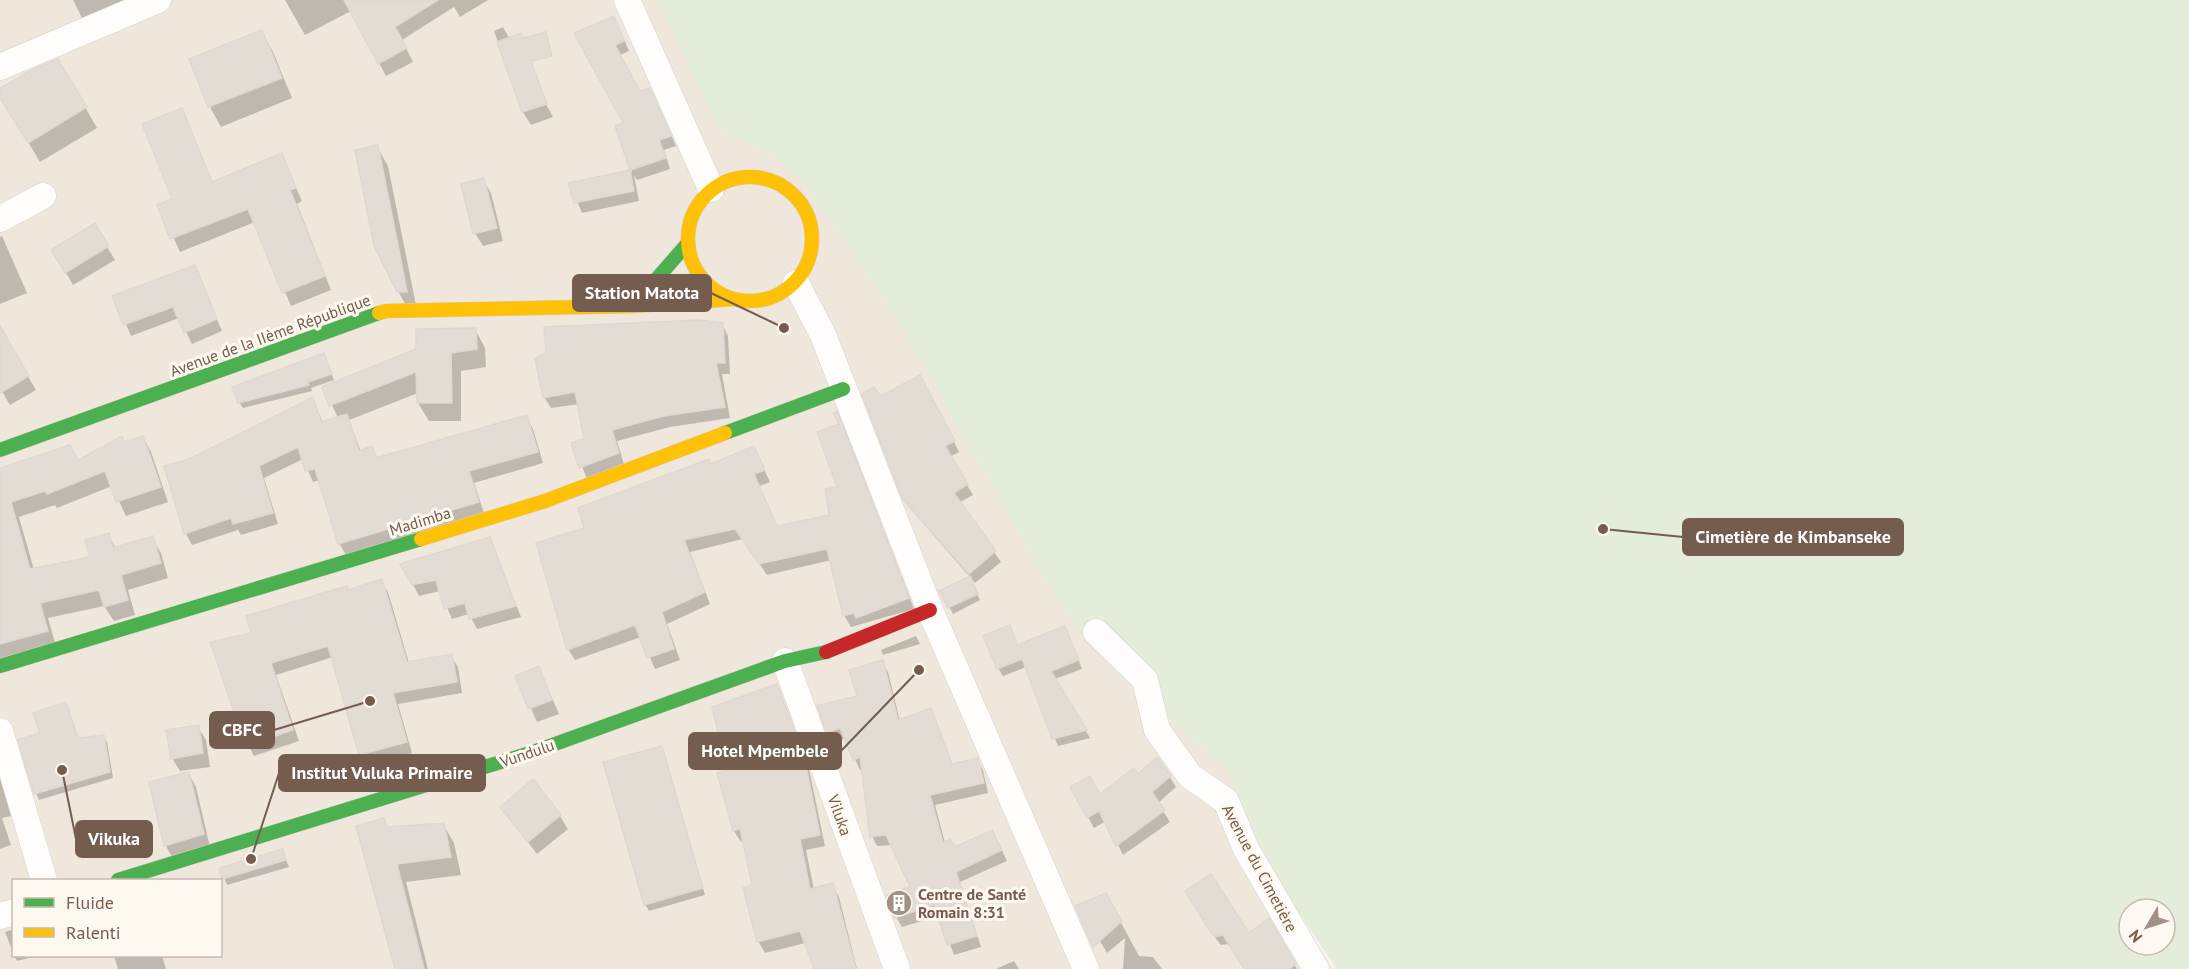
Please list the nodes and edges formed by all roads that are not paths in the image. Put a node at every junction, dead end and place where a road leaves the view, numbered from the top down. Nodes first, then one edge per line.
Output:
1 (157, 0) edge
2 (627, 0) edge
3 (0, 67) edge
4 (711, 189) junction
5 (43, 196) dead end
6 (0, 219) edge
7 (687, 244) junction
8 (796, 283) junction
9 (733, 299) junction
10 (633, 306) junction
11 (843, 389) junction
12 (0, 450) edge
13 (930, 610) junction
14 (1096, 632) dead end
15 (785, 661) junction
16 (0, 666) edge
17 (0, 731) edge
18 (44, 879) edge
19 (121, 879) edge
20 (897, 969) edge
21 (1086, 969) edge
22 (1316, 969) edge

1 - 3 street
2 - 4 street
4 - 7 street
4 - 8 street
5 - 6 street
7 - 9 street
7 - 10 street
8 - 9 street
8 - 11 street
9 - 10 street, Avenue de la IIème République
10 - 12 street, Avenue de la IIème République
11 - 13 street
11 - 16 street, Madimba
13 - 15 street, Vundulu
13 - 21 street
14 - 22 street, Avenue du Cimetière
15 - 19 street, Vundulu
15 - 20 street, Viluka
17 - 18 street

